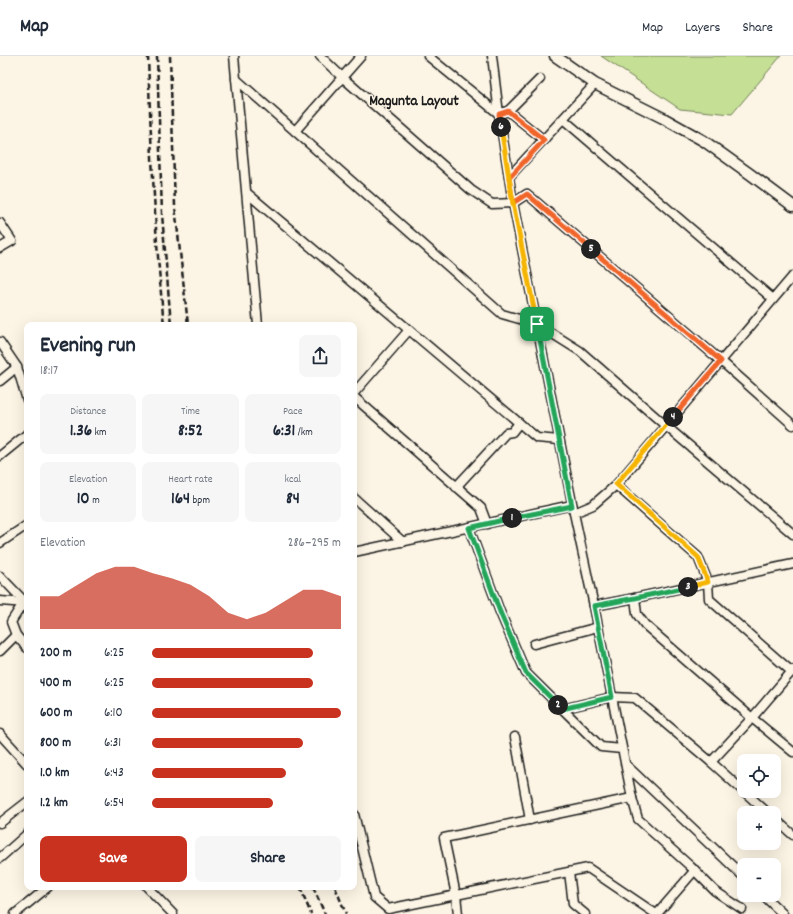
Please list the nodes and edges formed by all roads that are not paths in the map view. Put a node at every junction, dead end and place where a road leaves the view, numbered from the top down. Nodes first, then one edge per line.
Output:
1 (234, 56) edge
2 (320, 56) edge
3 (361, 56) edge
4 (428, 56) edge
5 (492, 56) edge
6 (555, 56) edge
7 (342, 77) junction
8 (540, 79) dead end
9 (236, 80) junction
10 (595, 84) junction
11 (508, 111) junction
12 (499, 114) junction
13 (563, 119) junction
14 (295, 132) junction
15 (544, 140) junction
16 (509, 178) junction
17 (246, 194) junction
18 (513, 203) junction
19 (793, 206) edge
20 (0, 224) edge
21 (0, 248) edge
22 (793, 276) edge
23 (773, 299) junction
24 (258, 322) edge
25 (537, 324) junction
26 (409, 330) junction
27 (0, 342) edge
28 (721, 361) junction
29 (17, 367) junction
30 (0, 381) edge
31 (24, 390) edge
32 (357, 390) edge
33 (357, 401) edge
34 (519, 423) junction
35 (793, 425) edge
36 (666, 426) junction
37 (24, 436) edge
38 (559, 440) junction
39 (0, 456) edge
40 (616, 484) junction
41 (456, 487) junction
42 (357, 501) edge
43 (573, 509) junction
44 (487, 524) junction
45 (24, 527) edge
46 (469, 528) junction
47 (793, 534) edge
48 (403, 542) junction
49 (0, 543) edge
50 (357, 551) edge
51 (793, 564) edge
52 (0, 576) edge
53 (708, 582) junction
54 (635, 598) junction
55 (24, 600) edge
56 (0, 601) edge
57 (24, 603) edge
58 (24, 605) edge
59 (594, 606) junction
60 (598, 627) junction
61 (16, 635) junction
62 (24, 644) edge
63 (534, 644) dead end
64 (0, 651) edge
65 (792, 671) edge
66 (612, 697) junction
67 (562, 709) junction
68 (752, 718) junction
69 (0, 734) edge
70 (515, 737) dead end
71 (622, 749) junction
72 (793, 752) edge
73 (24, 761) edge
74 (711, 762) junction
75 (626, 765) junction
76 (632, 798) junction
77 (24, 804) edge
78 (760, 806) edge
79 (530, 820) junction
80 (0, 823) edge
81 (781, 824) edge
82 (793, 825) edge
83 (357, 826) edge
84 (784, 827) junction
85 (793, 835) edge
86 (24, 837) edge
87 (0, 858) edge
88 (695, 870) junction
89 (737, 870) edge
90 (569, 872) junction
91 (44, 890) edge
92 (151, 890) edge
93 (456, 895) junction
94 (770, 902) edge
95 (742, 909) dead end
96 (15, 914) edge
97 (173, 914) edge
98 (458, 914) edge
99 (585, 914) edge
100 (657, 914) edge
101 (783, 914) edge

1 - 9 street
2 - 7 street
3 - 7 street
4 - 12 street
5 - 12 street
6 - 10 street
7 - 14 street
7 - 18 street
8 - 11 street
9 - 14 street
9 - 17 street
10 - 13 street
10 - 19 street
11 - 12 street
11 - 15 street
12 - 16 street
13 - 15 street
13 - 23 street
14 - 25 street
15 - 16 street
16 - 18 street
17 - 24 street
17 - 26 street
18 - 25 street
18 - 28 street
20 - 21 street
22 - 23 street
23 - 28 street
25 - 36 street
25 - 38 street
26 - 32 street
26 - 34 street
27 - 29 street
28 - 35 street
28 - 36 street
29 - 30 street
29 - 31 street
33 - 41 street
34 - 38 street
34 - 41 street
36 - 40 street
36 - 47 street
37 - 39 street
38 - 43 street
40 - 43 street
40 - 53 street
41 - 44 street
42 - 48 street
43 - 44 street
43 - 59 street
44 - 46 street
45 - 49 street
46 - 48 street
46 - 67 street
48 - 50 street
51 - 53 street
52 - 55 street
53 - 54 street
53 - 65 street
54 - 59 street
54 - 68 street
56 - 57 street
58 - 61 street
59 - 60 street
60 - 63 street
60 - 66 street
61 - 62 street
61 - 64 street
65 - 68 street
66 - 67 street
66 - 71 street
66 - 74 street
67 - 71 street
68 - 72 street
68 - 74 street
69 - 73 street
70 - 79 street
71 - 75 street
74 - 78 street
75 - 76 street
75 - 89 street
76 - 79 street
76 - 88 street
77 - 80 street
79 - 93 street
81 - 84 street
82 - 84 street
83 - 93 street
84 - 85 street
86 - 87 street
88 - 95 street
88 - 100 street
90 - 93 street
90 - 99 street
90 - 100 street
91 - 96 street
92 - 97 street
93 - 98 street
94 - 101 street

